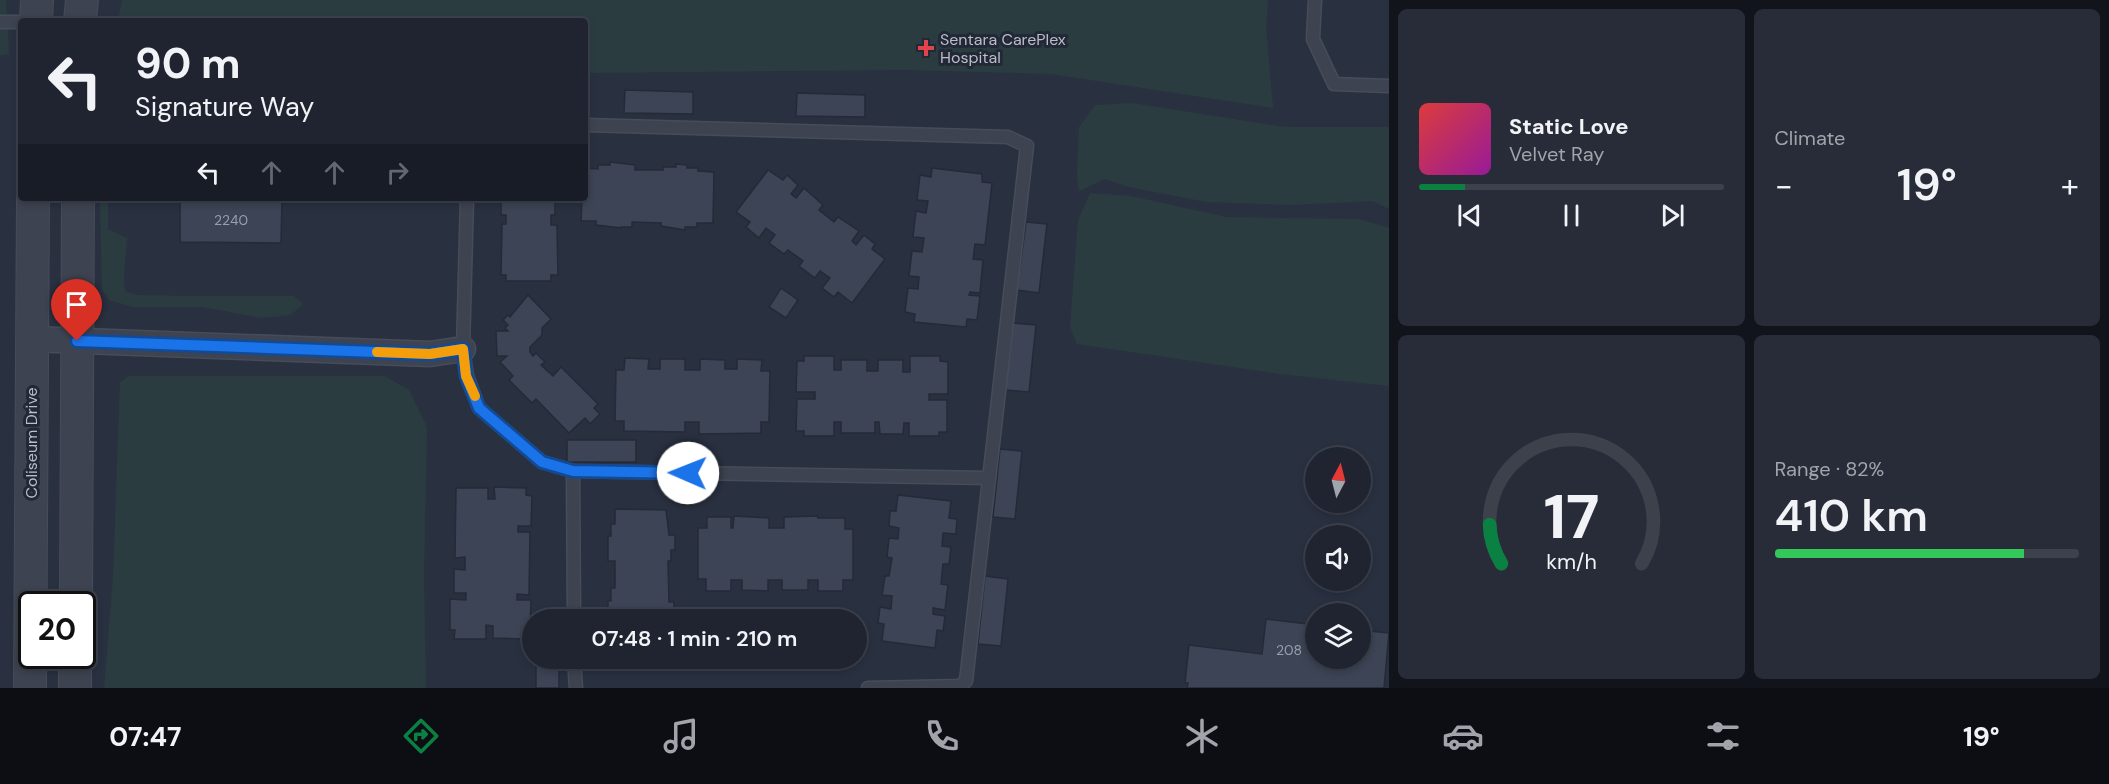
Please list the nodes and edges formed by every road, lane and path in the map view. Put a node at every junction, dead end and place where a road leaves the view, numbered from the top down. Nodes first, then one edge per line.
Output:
1 (37, 0) edge
2 (82, 0) edge
3 (1315, 0) edge
4 (36, 18) edge
5 (80, 18) edge
6 (0, 22) edge
7 (18, 22) edge
8 (1389, 86) edge
9 (588, 125) edge
10 (33, 201) edge
11 (78, 201) edge
12 (467, 201) edge
13 (31, 339) junction
14 (77, 341) junction
15 (463, 349) junction
16 (573, 471) junction
17 (989, 478) junction
18 (76, 591) edge
19 (574, 609) edge
20 (75, 669) edge
21 (575, 669) edge
22 (30, 688) edge
23 (75, 688) edge
24 (576, 688) edge
25 (868, 688) edge

1 - 4 street
2 - 5 street
3 - 8 lane
6 - 7 lane
9 - 17 lane
10 - 13 street, Coliseum Drive
11 - 14 street
12 - 15 lane
13 - 14 street
13 - 22 street, Coliseum Drive
14 - 15 street
14 - 18 street
15 - 16 lane
16 - 17 lane
16 - 19 lane
17 - 25 lane
20 - 23 street
21 - 24 lane

